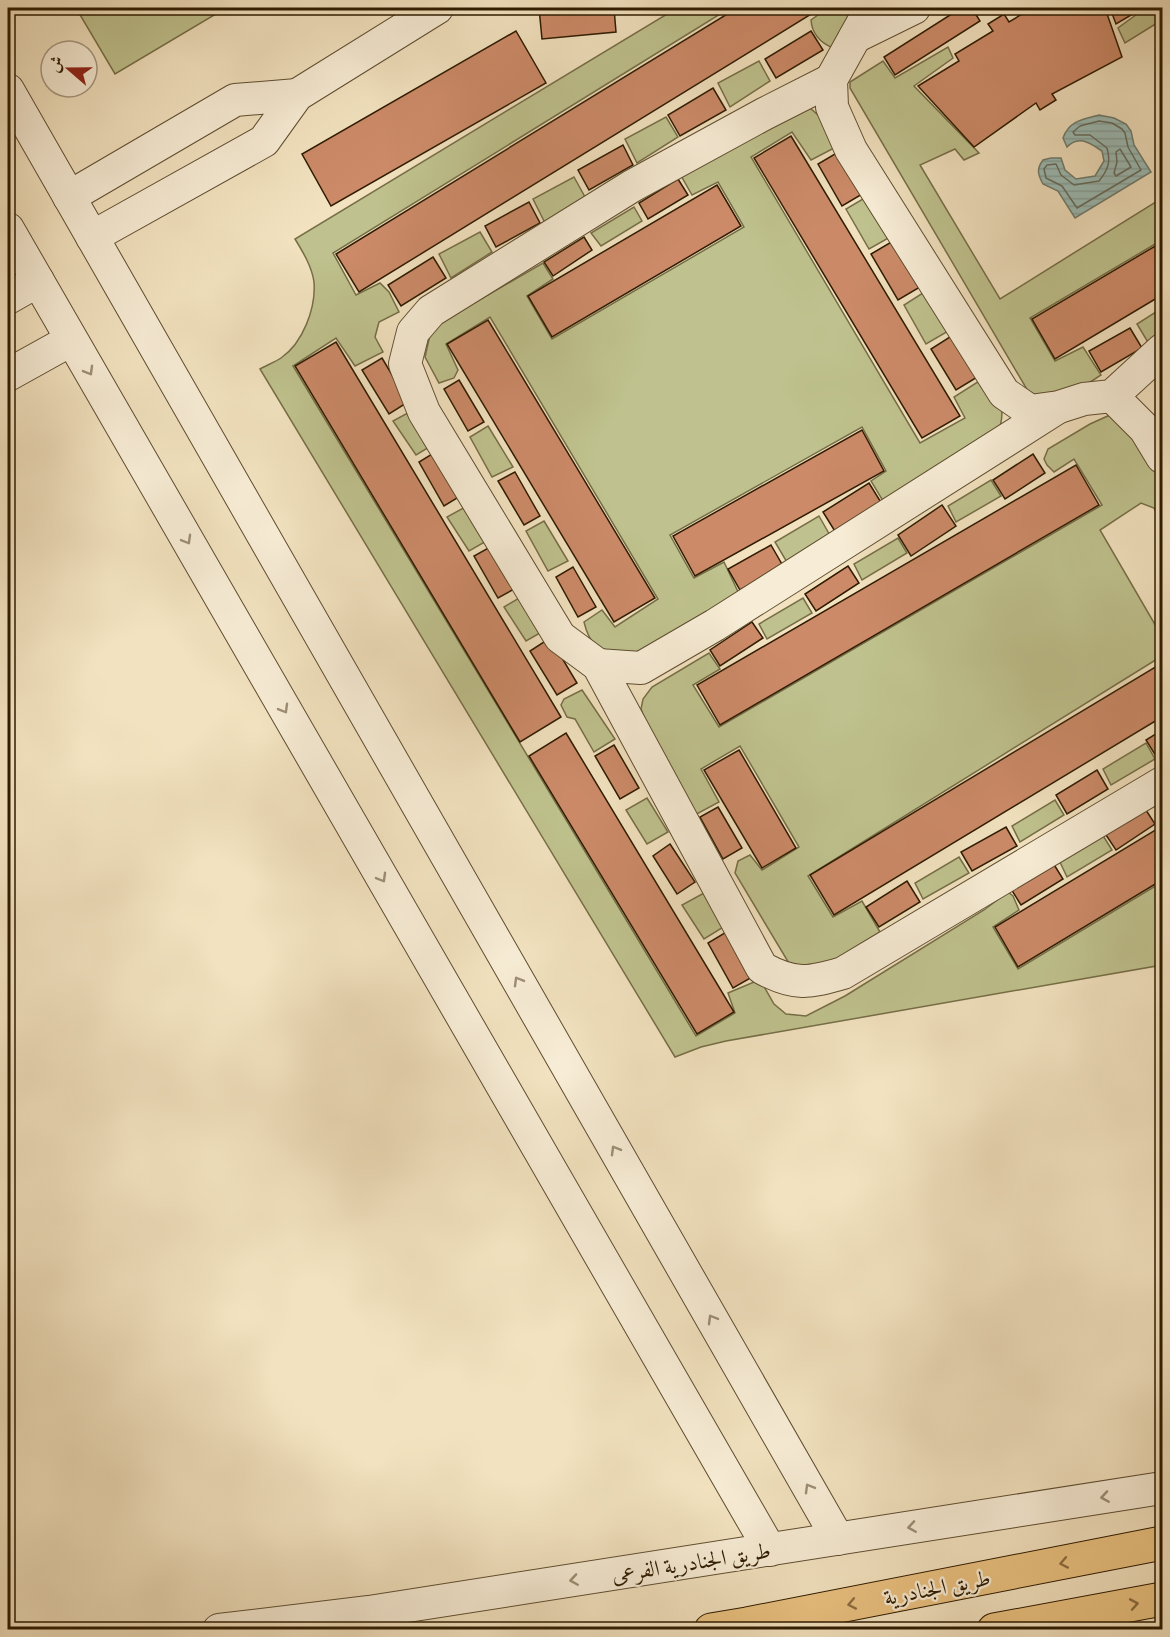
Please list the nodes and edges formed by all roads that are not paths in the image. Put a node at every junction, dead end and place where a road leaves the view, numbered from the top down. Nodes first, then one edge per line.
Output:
1 (437, 8) edge
2 (871, 8) edge
3 (914, 8) edge
4 (855, 38) junction
5 (831, 80) junction
6 (8, 90) edge
7 (297, 95) junction
8 (69, 197) junction
9 (8, 229) edge
10 (92, 237) junction
11 (38, 281) junction
12 (8, 298) edge
13 (71, 340) junction
14 (1162, 350) edge
15 (8, 375) edge
16 (1112, 396) junction
17 (1059, 406) junction
18 (1162, 457) edge
19 (598, 664) junction
20 (1162, 783) edge
21 (1162, 1488) edge
22 (838, 1539) junction
23 (1162, 1543) edge
24 (770, 1550) junction
25 (1162, 1599) edge
26 (219, 1629) edge
27 (711, 1629) edge
28 (993, 1629) edge

1 - 7 street
2 - 4 street
3 - 4 street
4 - 5 street
5 - 17 street
5 - 19 street
6 - 8 street
7 - 8 street
7 - 10 street
8 - 10 street
9 - 11 street
22 -> 10 street
11 - 12 street
11 - 13 street
13 - 15 street
13 -> 24 street
14 - 16 street
16 - 17 street
16 - 18 street
17 - 19 street
19 - 20 street
21 -> 22 street, طريق الجنادرية الفرعى
22 - 24 street, طريق الجنادرية الفرعى
23 -> 27 highway, طريق الجنادرية
24 -> 26 street, طريق الجنادرية الفرعى
28 -> 25 highway

